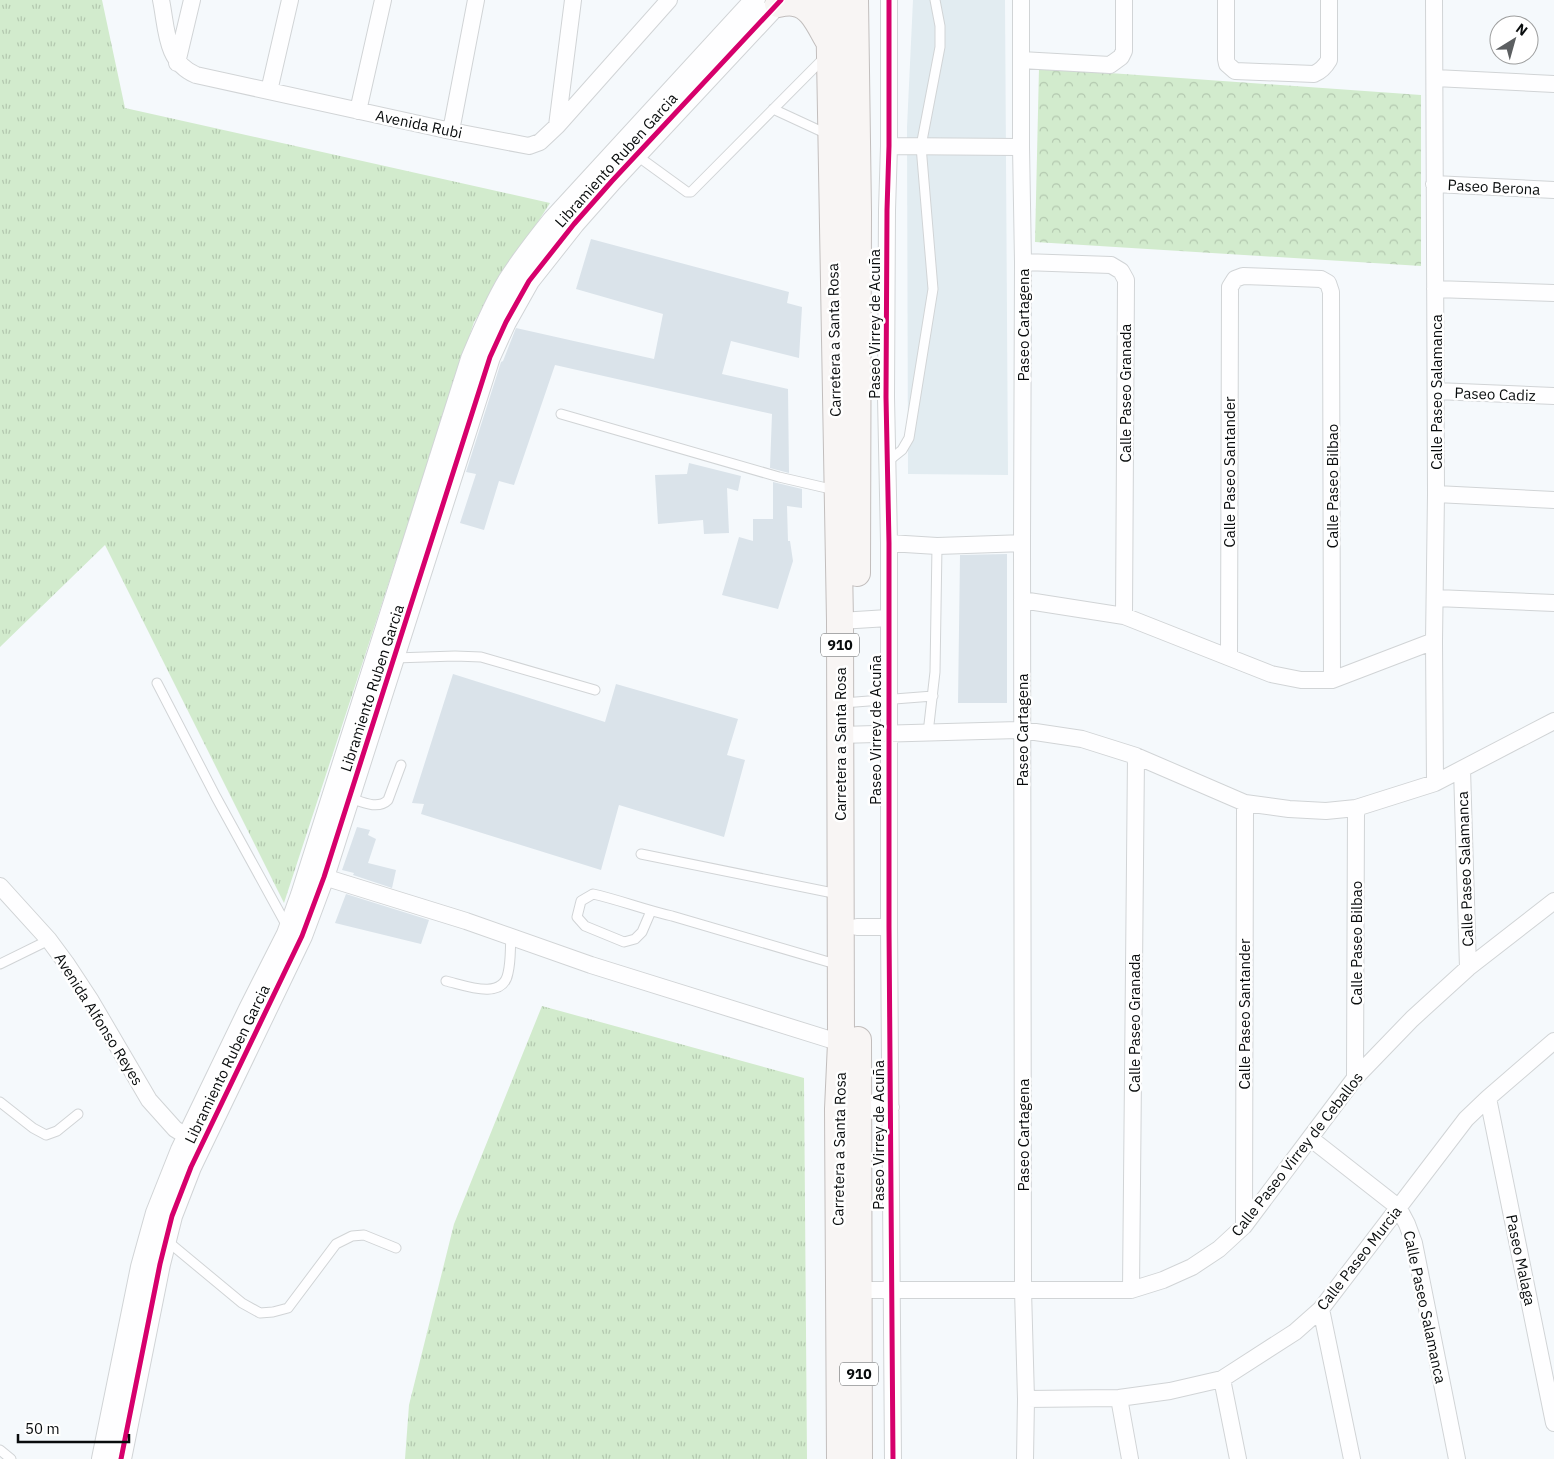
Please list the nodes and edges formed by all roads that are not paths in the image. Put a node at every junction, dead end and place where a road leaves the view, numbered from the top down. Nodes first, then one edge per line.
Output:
1 (162, 0) edge
2 (192, 0) edge
3 (290, 0) edge
4 (383, 0) edge
5 (476, 0) edge
6 (573, 0) edge
7 (669, 0) edge
8 (829, 0) edge
9 (855, 0) edge
10 (889, 0) edge
11 (936, 0) edge
12 (1021, 0) edge
13 (1124, 0) edge
14 (1226, 0) edge
15 (1329, 0) edge
16 (1434, 0) edge
17 (763, 2) edge
18 (828, 47) junction
19 (1021, 60) junction
20 (177, 62) junction
21 (1435, 78) junction
22 (1554, 84) edge
23 (269, 91) junction
24 (773, 109) junction
25 (358, 111) junction
26 (557, 126) junction
27 (451, 131) junction
28 (844, 141) junction
29 (890, 146) junction
30 (921, 146) junction
31 (1021, 147) junction
32 (636, 155) junction
33 (1434, 184) junction
34 (1554, 190) edge
35 (887, 210) junction
36 (858, 212) junction
37 (832, 214) junction
38 (1023, 262) junction
39 (1435, 289) junction
40 (1331, 292) joint
41 (1554, 293) edge
42 (1436, 391) junction
43 (1554, 396) edge
44 (886, 397) junction
45 (846, 398) junction
46 (560, 414) dead end
47 (887, 462) junction
48 (847, 492) junction
49 (1436, 494) junction
50 (1554, 500) edge
51 (889, 543) junction
52 (1022, 543) junction
53 (937, 546) junction
54 (1436, 598) junction
55 (1022, 600) junction
56 (1554, 603) edge
57 (1124, 616) junction
58 (888, 618) junction
59 (848, 620) junction
60 (1434, 641) junction
61 (1229, 657) junction
62 (394, 658) junction
63 (1332, 680) junction
64 (157, 683) dead end
65 (595, 690) dead end
66 (933, 696) junction
67 (888, 700) junction
68 (848, 703) junction
69 (1554, 720) edge
70 (1022, 730) junction
71 (928, 733) junction
72 (888, 734) junction
73 (848, 735) junction
74 (1136, 756) junction
75 (401, 765) dead end
76 (1462, 769) junction
77 (1435, 783) junction
78 (350, 798) junction
79 (1245, 803) junction
80 (1356, 808) junction
81 (641, 854) dead end
82 (324, 877) junction
83 (0, 886) edge
84 (841, 894) junction
85 (1554, 901) edge
86 (651, 911) junction
87 (857, 927) junction
88 (888, 927) junction
89 (288, 928) junction
90 (511, 937) junction
91 (49, 940) junction
92 (0, 964) edge
93 (841, 966) junction
94 (1468, 968) junction
95 (446, 981) dead end
96 (1554, 1041) edge
97 (841, 1044) junction
98 (1356, 1078) junction
99 (1488, 1098) junction
100 (0, 1102) edge
101 (858, 1108) junction
102 (891, 1108) junction
103 (78, 1114) dead end
104 (1310, 1138) junction
105 (194, 1142) junction
106 (1398, 1207) junction
107 (1244, 1226) junction
108 (159, 1233) junction
109 (396, 1248) dead end
110 (891, 1288) junction
111 (848, 1290) junction
112 (1023, 1290) junction
113 (1131, 1290) junction
114 (1321, 1309) junction
115 (1222, 1380) junction
116 (1119, 1398) junction
117 (1026, 1399) junction
118 (1554, 1423) edge
119 (0, 1450) edge
120 (11, 1459) edge
121 (102, 1459) edge
122 (121, 1459) edge
123 (840, 1459) edge
124 (860, 1459) edge
125 (893, 1459) edge
126 (1025, 1459) edge
127 (1130, 1459) edge
128 (1238, 1459) edge
129 (1352, 1459) edge
130 (1457, 1459) edge

1 - 20 street
2 - 20 street
3 - 23 street
4 - 25 street
5 - 27 street
6 - 26 street
7 - 26 street, Avenida Rubi
8 - 18 main road, Carretera a Santa Rosa / 910
9 - 28 main road, Carretera a Santa Rosa / 910
10 - 29 street, Paseo Virrey de Acuña
11 - 30 lane
12 - 19 street, Paseo Cartagena
13 - 19 street
14 - 15 street
16 - 21 street, Calle Paseo Salamanca
17 - 18 main road
17 - 32 street, Libramiento Ruben Garcia
17 - 89 street, Libramiento Ruben Garcia
18 - 24 lane
18 - 28 main road, Carretera a Santa Rosa / 910
19 - 31 street, Paseo Cartagena
20 - 23 street, Avenida Rubi
21 - 22 street
21 - 33 street, Calle Paseo Salamanca
23 - 25 street, Avenida Rubi
24 - 28 lane
24 - 32 lane
25 - 27 street, Avenida Rubi
26 - 27 street, Avenida Rubi
28 - 36 main road, Carretera a Santa Rosa / 910
28 - 37 main road, Carretera a Santa Rosa / 910
29 - 30 street
29 - 35 street, Paseo Virrey de Acuña
30 - 31 street
30 - 47 lane
31 - 38 street, Paseo Cartagena
32 - 62 street, Libramiento Ruben Garcia
33 - 34 street, Paseo Berona
33 - 39 street, Calle Paseo Salamanca
35 - 36 street
35 - 44 street, Paseo Virrey de Acuña
36 - 37 street
36 - 45 main road, Carretera a Santa Rosa / 910
37 - 45 main road, Carretera a Santa Rosa / 910
38 - 52 street, Paseo Cartagena
38 - 57 street, Calle Paseo Granada
39 - 41 street
39 - 42 street, Calle Paseo Salamanca
40 - 61 street, Calle Paseo Santander
40 - 63 street, Calle Paseo Bilbao
42 - 43 street, Paseo Cadiz
42 - 49 street, Calle Paseo Salamanca
44 - 45 street
44 - 47 street, Paseo Virrey de Acuña
45 - 48 main road, Carretera a Santa Rosa / 910
46 - 48 lane
47 - 51 street, Paseo Virrey de Acuña
48 - 59 main road, Carretera a Santa Rosa / 910
49 - 50 street
49 - 54 street, Calle Paseo Salamanca
51 - 53 street
51 - 58 street, Paseo Virrey de Acuña
52 - 53 street
52 - 55 street, Paseo Cartagena
53 - 66 lane
54 - 56 street
54 - 60 street, Calle Paseo Salamanca
55 - 57 street
55 - 70 street, Paseo Cartagena
57 - 61 street
58 - 59 street
58 - 67 street, Paseo Virrey de Acuña
59 - 68 main road, Carretera a Santa Rosa / 910
60 - 63 street
60 - 77 street, Calle Paseo Salamanca
61 - 63 street
62 - 65 lane
62 - 78 street, Libramiento Ruben Garcia
64 - 89 lane
66 - 67 lane
66 - 71 lane
67 - 68 lane
67 - 72 street, Paseo Virrey de Acuña
68 - 73 main road, Carretera a Santa Rosa / 910
69 - 76 street
70 - 71 street
70 - 74 street
70 - 112 street, Paseo Cartagena
71 - 72 street
72 - 73 street
72 - 88 street, Paseo Virrey de Acuña
73 - 84 main road, Carretera a Santa Rosa / 910
73 - 87 main road, Carretera a Santa Rosa / 910
74 - 79 street
74 - 113 street, Calle Paseo Granada
75 - 78 lane
76 - 77 street
76 - 94 street, Calle Paseo Salamanca
77 - 80 street
78 - 82 street, Libramiento Ruben Garcia
79 - 80 street
79 - 107 street, Calle Paseo Santander
80 - 98 street, Calle Paseo Bilbao
81 - 84 lane
82 - 90 street
82 - 105 street, Libramiento Ruben Garcia
83 - 91 street, Avenida Alfonso Reyes
84 - 93 main road, Carretera a Santa Rosa / 910
85 - 94 street, Calle Paseo Virrey de Ceballos
86 - 86 lane
86 - 93 lane
87 - 88 street
87 - 101 main road, Carretera a Santa Rosa / 910
88 - 102 street, Paseo Virrey de Acuña
89 - 105 street, Libramiento Ruben Garcia
90 - 95 lane
90 - 97 street
91 - 92 lane
91 - 105 street, Avenida Alfonso Reyes
93 - 97 main road, Carretera a Santa Rosa / 910
94 - 98 street, Calle Paseo Virrey de Ceballos
96 - 99 street, Calle Paseo Murcia
97 - 111 main road, Carretera a Santa Rosa / 910
98 - 104 street, Calle Paseo Virrey de Ceballos
99 - 106 street, Calle Paseo Murcia
99 - 118 street, Paseo Malaga
100 - 103 lane
101 - 102 street
101 - 111 main road, Carretera a Santa Rosa / 910
102 - 110 street, Paseo Virrey de Acuña
104 - 106 street, Calle Paseo Salamanca
104 - 107 street, Calle Paseo Virrey de Ceballos
105 - 108 street, Libramiento Ruben Garcia
106 - 114 street, Calle Paseo Murcia
106 - 130 street, Calle Paseo Salamanca
107 - 113 street, Calle Paseo Virrey de Ceballos
108 - 109 lane
108 - 121 street, Libramiento Ruben Garcia
108 - 122 street, Libramiento Ruben Garcia
110 - 111 street, Calle Paseo Virrey de Ceballos
110 - 112 street, Calle Paseo Virrey de Ceballos
110 - 125 street, Paseo Virrey de Acuña
111 - 123 main road, Carretera a Santa Rosa / 910
111 - 124 main road, Carretera a Santa Rosa / 910
112 - 113 street, Calle Paseo Virrey de Ceballos
112 - 117 street, Paseo Cartagena
114 - 115 street, Calle Paseo Murcia
114 - 129 street
115 - 116 street, Calle Paseo Murcia
115 - 128 street
116 - 117 street, Calle Paseo Murcia
116 - 127 street
117 - 126 street, Paseo Cartagena
119 - 120 lane

